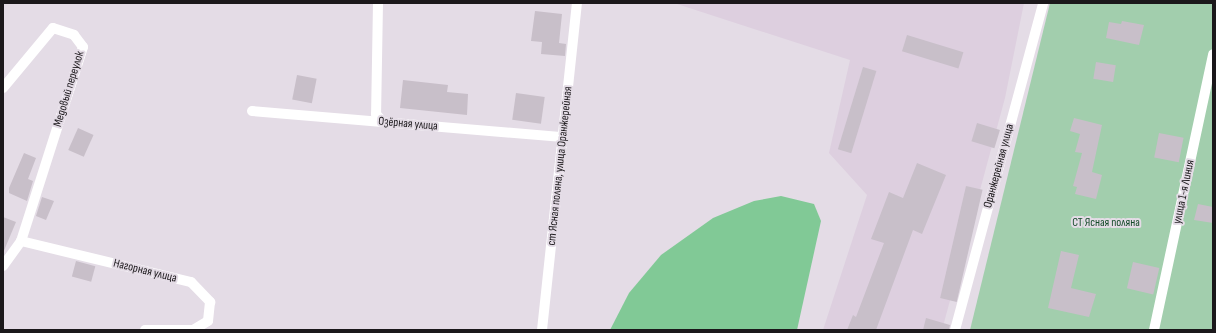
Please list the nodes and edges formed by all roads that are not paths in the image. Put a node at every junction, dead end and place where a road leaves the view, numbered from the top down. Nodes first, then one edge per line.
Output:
1 (378, 3) edge
2 (577, 3) edge
3 (1043, 3) edge
4 (1213, 54) edge
5 (3, 88) edge
6 (252, 111) dead end
7 (383, 122) junction
8 (563, 137) junction
9 (21, 241) junction
10 (3, 266) edge
11 (145, 330) edge
12 (542, 330) edge
13 (955, 330) edge
14 (1154, 330) edge

1 - 7 street
2 - 8 street, ст Ясная поляна, улица Оранжерейная
3 - 13 street, Оранжерейная улица
4 - 14 street, улица 1-я Линия
5 - 9 street, Медовый переулок
6 - 7 street, Озёрная улица
7 - 8 street, Озёрная улица
8 - 12 street, ст Ясная поляна, улица Оранжерейная
9 - 10 street
9 - 11 street, Нагорная улица

